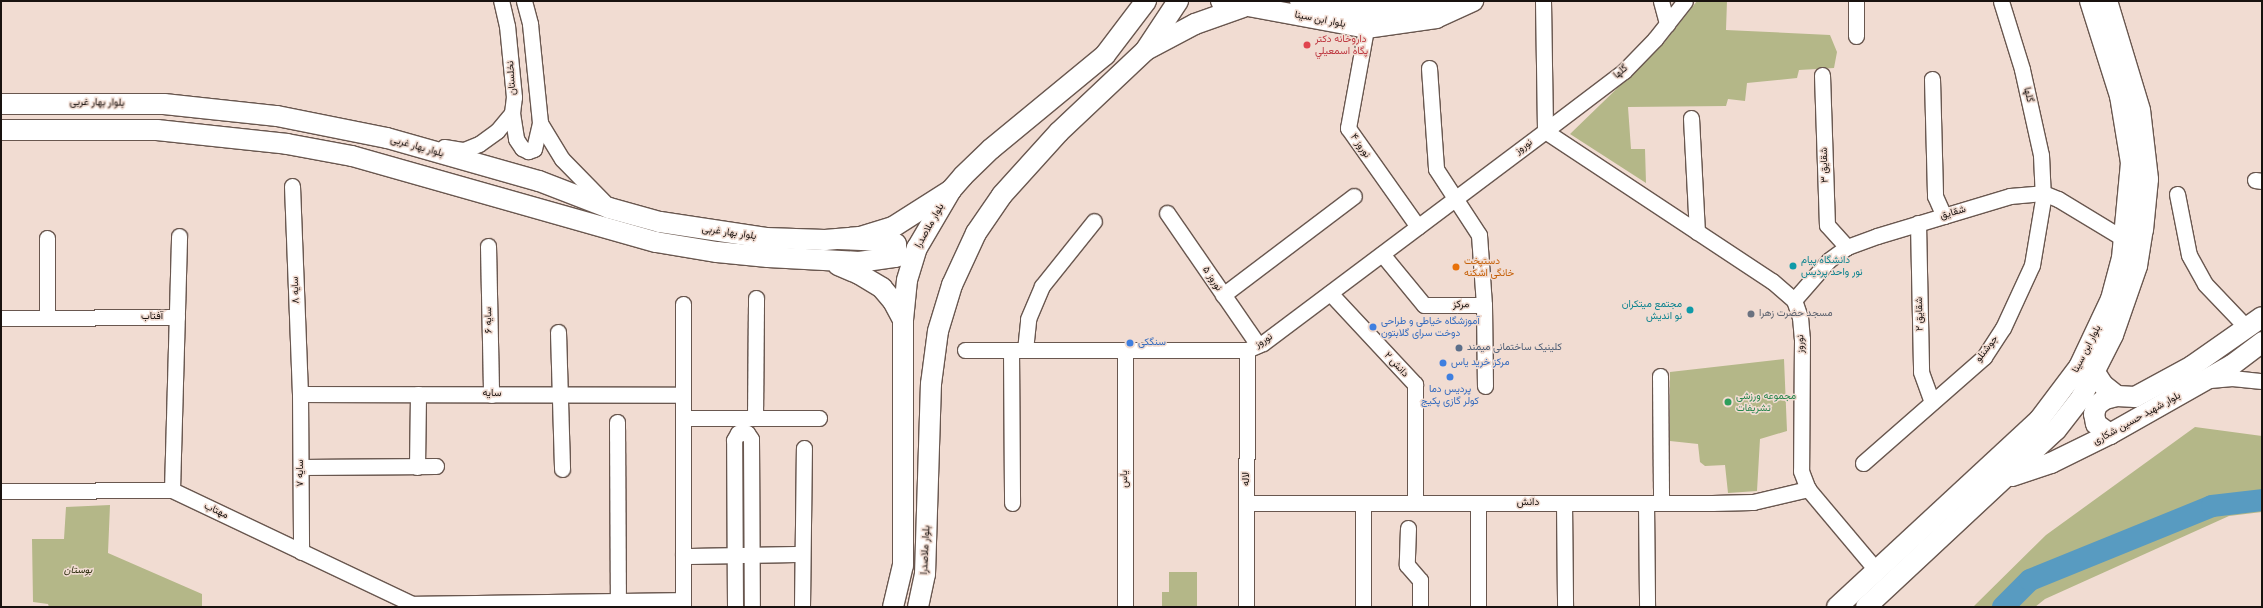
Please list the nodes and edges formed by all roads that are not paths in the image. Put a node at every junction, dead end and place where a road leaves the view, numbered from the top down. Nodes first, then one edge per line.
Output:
1 (501, 1) edge
2 (524, 1) edge
3 (1146, 1) edge
4 (1178, 1) edge
5 (1302, 1) edge
6 (1438, 1) edge
7 (1473, 1) edge
8 (1543, 1) edge
9 (1661, 1) edge
10 (1685, 1) edge
11 (1856, 1) edge
12 (2001, 1) edge
13 (2090, 1) edge
14 (2107, 1) edge
15 (1234, 4) edge
16 (1368, 20) junction
17 (1667, 24) junction
18 (1856, 36) dead end
19 (1145, 51) junction
20 (1428, 68) dead end
21 (1822, 75) dead end
22 (1932, 79) dead end
23 (1, 104) edge
24 (512, 113) junction
25 (1691, 118) dead end
26 (540, 123) junction
27 (1, 130) edge
28 (1545, 132) junction
29 (387, 138) junction
30 (292, 186) dead end
31 (951, 190) junction
32 (2043, 193) junction
33 (2177, 194) dead end
34 (1354, 196) dead end
35 (1455, 199) junction
36 (609, 208) junction
37 (1167, 213) dead end
38 (1944, 216) junction
39 (1094, 221) dead end
40 (1918, 224) junction
41 (1418, 227) junction
42 (1697, 232) junction
43 (179, 236) dead end
44 (47, 238) dead end
45 (2124, 240) junction
46 (488, 246) dead end
47 (829, 246) junction
48 (1847, 247) junction
49 (1382, 254) junction
50 (1330, 293) junction
51 (1223, 295) junction
52 (756, 298) dead end
53 (1794, 300) junction
54 (683, 304) dead end
55 (1484, 305) junction
56 (177, 317) junction
57 (1, 318) edge
58 (47, 318) junction
59 (903, 320) junction
60 (2255, 322) edge
61 (558, 332) dead end
62 (2262, 342) edge
63 (1252, 348) junction
64 (965, 350) dead end
65 (1018, 350) junction
66 (1125, 351) junction
67 (2087, 369) junction
68 (1660, 376) dead end
69 (2205, 381) junction
70 (2262, 381) edge
71 (1484, 386) dead end
72 (300, 394) junction
73 (418, 394) junction
74 (491, 394) junction
75 (560, 395) junction
76 (683, 395) junction
77 (2117, 396) junction
78 (1932, 402) junction
79 (683, 418) junction
80 (755, 418) junction
81 (819, 418) dead end
82 (617, 422) dead end
83 (2110, 434) junction
84 (804, 448) dead end
85 (1864, 463) dead end
86 (436, 466) dead end
87 (301, 467) junction
88 (417, 467) junction
89 (562, 469) dead end
90 (2003, 479) junction
91 (1808, 489) junction
92 (172, 490) junction
93 (1, 491) edge
94 (1012, 503) dead end
95 (1247, 503) junction
96 (1363, 503) junction
97 (1415, 503) junction
98 (1478, 503) junction
99 (1564, 503) junction
100 (1646, 503) junction
101 (1661, 503) junction
102 (1408, 528) dead end
103 (301, 552) junction
104 (802, 554) junction
105 (735, 555) junction
106 (752, 555) junction
107 (683, 556) junction
108 (1877, 571) junction
109 (618, 601) junction
110 (584, 604) edge
111 (684, 604) edge
112 (412, 606) edge
113 (735, 607) edge
114 (752, 607) edge
115 (802, 607) edge
116 (893, 607) edge
117 (918, 607) edge
118 (1125, 607) edge
119 (1246, 607) edge
120 (1363, 607) edge
121 (1420, 607) edge
122 (1478, 607) edge
123 (1565, 607) edge
124 (1647, 607) edge
125 (1837, 607) edge
126 (1866, 607) edge

1 - 24 street, نخلستان
2 - 26 street
3 - 31 main road, بلوار ملاصدرا
4 - 19 main road, بلوار ملاصدرا
5 - 16 main road, بلوار ابن سینا
6 - 16 main road, بلوار ابن سینا
7 - 16 main road, بلوار ابن سینا
8 - 28 street
9 - 17 street
10 - 17 street, گلها
11 - 18 street
12 - 32 street, گلها
13 - 45 main road, بلوار ابن سینا
14 - 67 main road, بلوار ابن سینا
15 - 16 main road, بلوار ابن سینا
15 - 19 main road
16 - 41 street, نوروز ۴
17 - 28 street, گلها
19 - 117 main road, بلوار ملاصدرا
20 - 35 street
21 - 48 street, شقایق ۳
22 - 38 street
23 - 29 main road, بلوار بهار غربی
24 - 26 street, نخلستان
24 - 29 street
25 - 42 street
26 - 36 street
27 - 47 main road, بلوار بهار غربی
28 - 35 street, نوروز
28 - 42 street
29 - 36 main road, بلوار بهار غربی
30 - 72 street, سایه ۸
31 - 47 main road
31 - 59 main road, بلوار ملاصدرا
32 - 38 street, شقایق
32 - 45 street, شقایق
32 - 78 street, جوشنلو
33 - 60 street
34 - 51 street
35 - 41 street, نوروز
35 - 55 street
36 - 47 main road, بلوار بهار غربی
37 - 51 street, نوروز ۵
38 - 40 street, شقایق
39 - 65 street
40 - 48 street, شقایق
40 - 78 street, شقایق ۲
41 - 49 street, نوروز
42 - 53 street
43 - 56 street
44 - 58 street
45 - 67 main road, بلوار ابن سینا
46 - 74 street, سایه ۶
47 - 59 main road
48 - 53 street, شقایق
49 - 50 street, نوروز
49 - 55 street, مرکز
50 - 63 street, نوروز
50 - 97 street, دانش ۲
51 - 63 street, نوروز ۵
52 - 80 street
53 - 91 street, نوروز
54 - 76 street
55 - 71 street, مرکز
56 - 58 street, آفتاب
56 - 92 street, آفتاب
57 - 58 street, آفتاب
59 - 116 main road, بلوار ملاصدرا
60 - 77 main road, بلوار شهید حسین شکاری
61 - 75 street
62 - 69 main road, بلوار شهید حسین شکاری
63 - 66 street, نوروز
63 - 95 street, لاله
64 - 65 street, نوروز
65 - 66 street, نوروز
65 - 94 street
66 - 118 street, یاس
67 - 77 main road
67 - 90 main road, بلوار ابن سینا
67 - 108 main road, بلوار ابن سینا
68 - 101 street
69 - 70 street
69 - 83 main road, بلوار شهید حسین شکاری
72 - 73 street, سایه
72 - 87 street, سایه ۷
73 - 74 street, سایه
73 - 88 street
74 - 75 street, سایه
75 - 76 street, سایه
75 - 89 street
76 - 79 street
77 - 83 main road
78 - 85 street, جوشنلو
79 - 80 street
79 - 107 street
80 - 81 street
82 - 109 street
83 - 90 main road, بلوار شهید حسین شکاری
84 - 104 street
86 - 88 street
87 - 88 street
87 - 103 street, سایه ۷
90 - 126 main road, بلوار ابن سینا
91 - 101 street, دانش
91 - 108 street, نوروز
92 - 93 street, مهتاب
92 - 103 street, مهتاب
95 - 96 street, دانش
95 - 119 street, لاله
96 - 97 street, دانش
96 - 120 street
97 - 98 street, دانش
98 - 99 street, دانش
98 - 122 street
99 - 100 street, دانش
99 - 123 street
100 - 101 street, دانش
100 - 124 street
102 - 121 street
103 - 112 street, مهتاب
104 - 106 street
104 - 115 street
105 - 106 street
105 - 106 street
105 - 107 street
105 - 113 street
106 - 114 street
107 - 111 street
108 - 125 main road, بلوار ابن سینا
109 - 110 street
109 - 111 street
110 - 112 street

